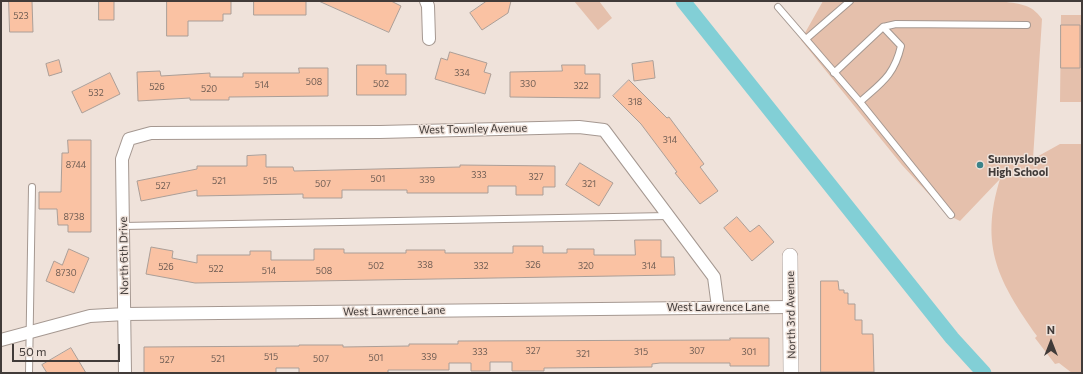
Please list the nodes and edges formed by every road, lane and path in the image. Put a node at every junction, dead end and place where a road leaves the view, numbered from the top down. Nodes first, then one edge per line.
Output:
1 (426, 1) edge
2 (850, 1) edge
3 (778, 7) dead end
4 (1027, 25) dead end
5 (883, 27) junction
6 (429, 39) dead end
7 (806, 39) junction
8 (834, 73) junction
9 (860, 102) junction
10 (129, 139) joint
11 (32, 187) dead end
12 (951, 215) dead end
13 (670, 216) junction
14 (123, 226) junction
15 (790, 256) dead end
16 (718, 307) junction
17 (790, 307) junction
18 (125, 314) junction
19 (29, 332) junction
20 (1, 340) edge
21 (29, 373) edge
22 (125, 373) edge
23 (792, 373) edge

1 - 6 street
2 - 7 lane
3 - 7 lane
4 - 5 lane
5 - 8 lane
5 - 9 lane
7 - 8 lane
8 - 9 lane
9 - 12 lane
10 - 13 street, West Townley Avenue
10 - 14 street, North 6th Drive
11 - 19 lane
13 - 14 lane
13 - 16 street, West Townley Avenue
14 - 18 street, North 6th Drive
15 - 17 street, North 3rd Avenue
16 - 17 street, West Lawrence Lane
16 - 18 street, West Lawrence Lane
17 - 23 street, North 3rd Avenue
18 - 19 street, West Lawrence Lane
18 - 22 street, North 6th Drive
19 - 20 street, West Lawrence Lane
19 - 21 lane

